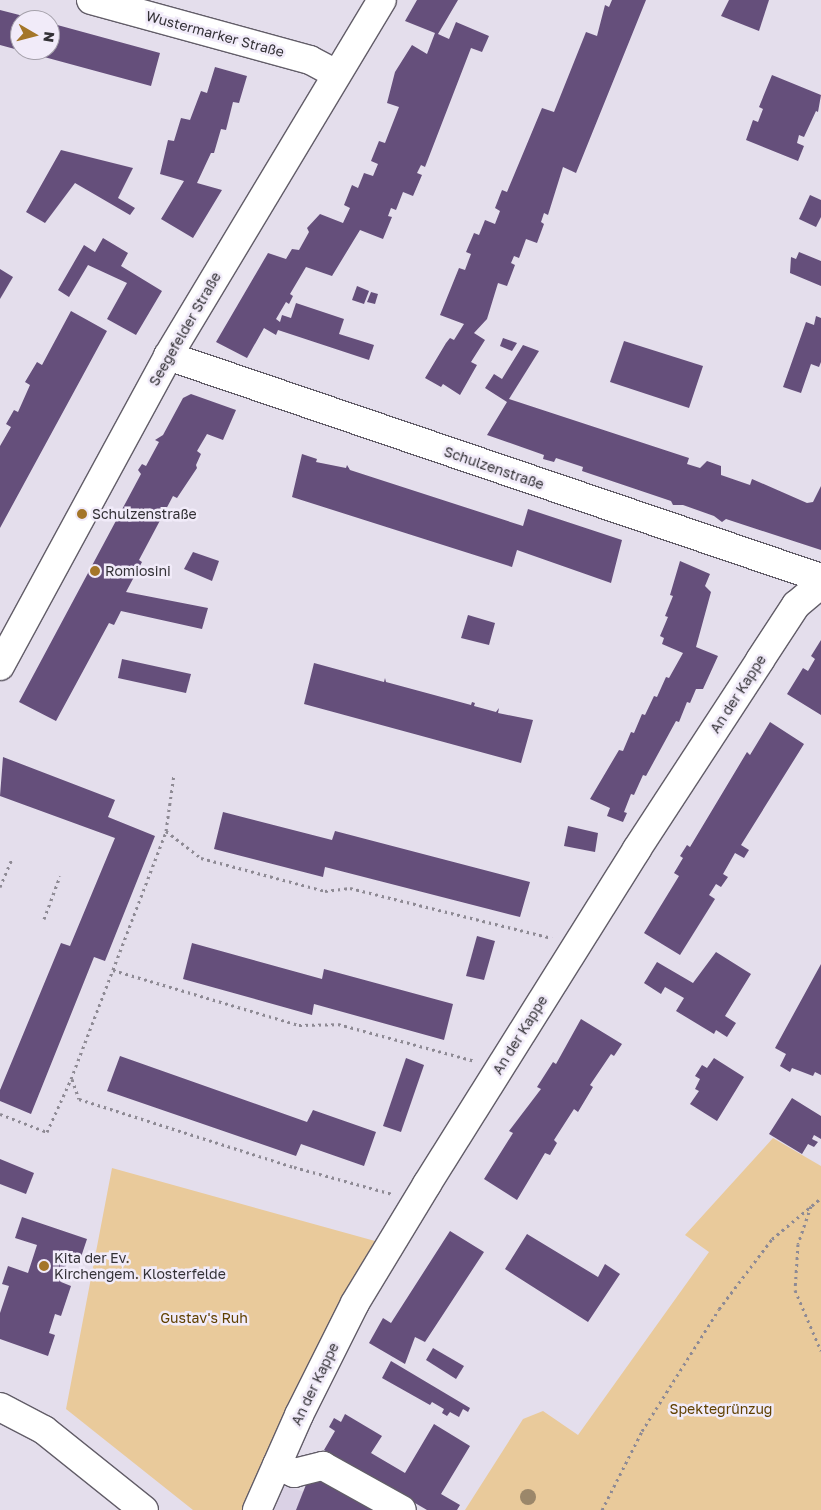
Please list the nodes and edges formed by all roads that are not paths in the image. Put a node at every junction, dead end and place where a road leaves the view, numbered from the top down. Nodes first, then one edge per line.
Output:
1 (91, 0) edge
2 (382, 0) edge
3 (336, 74) junction
4 (168, 356) junction
5 (821, 578) edge
6 (821, 584) edge
7 (0, 666) edge
8 (0, 1407) edge
9 (277, 1465) junction
10 (144, 1510) edge
11 (257, 1510) edge
12 (402, 1510) edge

1 - 3 street, Wustermarker Straße
2 - 3 street, Seegefelder Straße
3 - 4 street, Seegefelder Straße
4 - 5 street, Schulzenstraße
4 - 7 street, Seegefelder Straße
6 - 9 street, An der Kappe
8 - 10 street
9 - 11 street, An der Kappe
9 - 12 street

